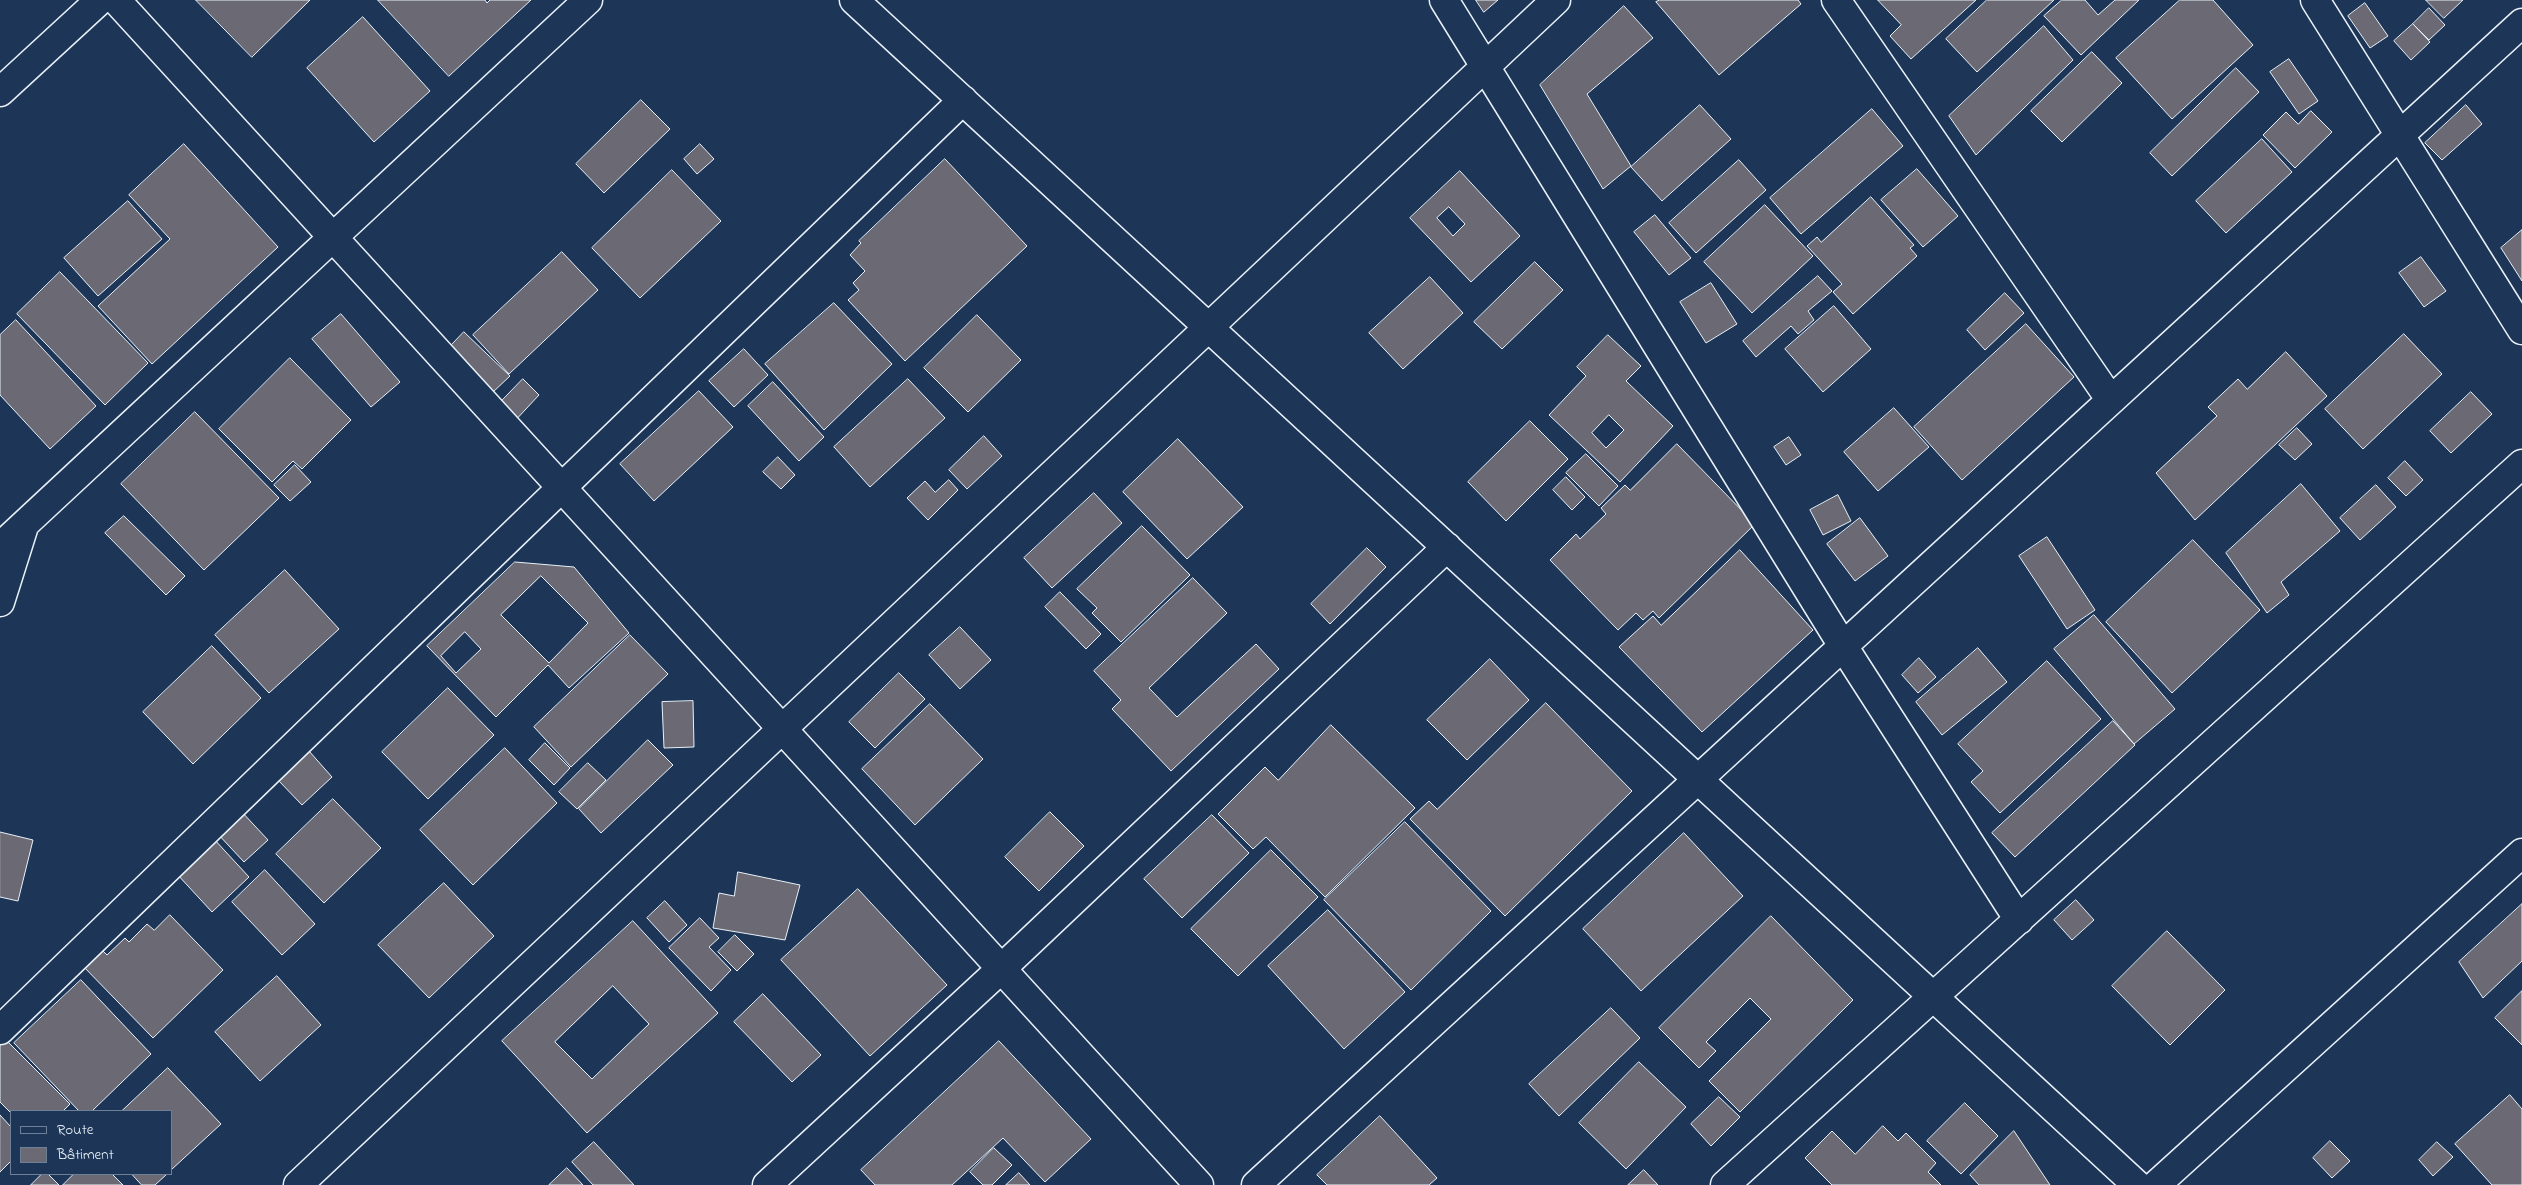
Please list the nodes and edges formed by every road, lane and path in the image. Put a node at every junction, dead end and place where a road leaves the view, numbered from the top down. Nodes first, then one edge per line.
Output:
1 (100, 0) edge
2 (116, 0) edge
3 (588, 0) edge
4 (854, 0) edge
5 (1444, 0) edge
6 (1556, 0) edge
7 (1836, 0) edge
8 (2315, 0) edge
9 (2522, 23) edge
10 (1485, 67) junction
11 (0, 92) edge
12 (963, 100) junction
13 (2400, 136) junction
14 (333, 238) junction
15 (1208, 327) junction
16 (2522, 330) edge
17 (2110, 400) junction
18 (2522, 464) edge
19 (562, 488) junction
20 (24, 525) junction
21 (0, 547) edge
22 (1447, 547) junction
23 (0, 602) edge
24 (1842, 646) junction
25 (782, 729) junction
26 (1698, 778) junction
27 (2522, 853) edge
28 (2019, 920) junction
29 (1001, 969) junction
30 (1934, 996) junction
31 (0, 1030) edge
32 (298, 1185) edge
33 (767, 1185) edge
34 (1199, 1185) edge
35 (1256, 1185) edge
36 (1725, 1185) edge
37 (2137, 1185) edge
38 (2156, 1185) edge

1 - 11 street
2 - 14 street
3 - 14 street
4 - 12 street
5 - 10 street
6 - 10 street
7 - 17 street
8 - 13 street
9 - 13 street
10 - 15 street
10 - 24 street
12 - 15 street
12 - 19 street
13 - 16 street
13 - 17 street
14 - 19 street
14 - 20 street
15 - 22 street
15 - 25 street
17 - 24 street
18 - 28 street
19 - 25 street
19 - 31 street
20 - 21 street
20 - 23 street
22 - 26 street
22 - 29 street
24 - 26 street
24 - 28 street
25 - 29 street
25 - 32 street
26 - 30 street
26 - 35 street
27 - 38 street
28 - 30 street
29 - 33 street
29 - 34 street
30 - 36 street
30 - 37 street

